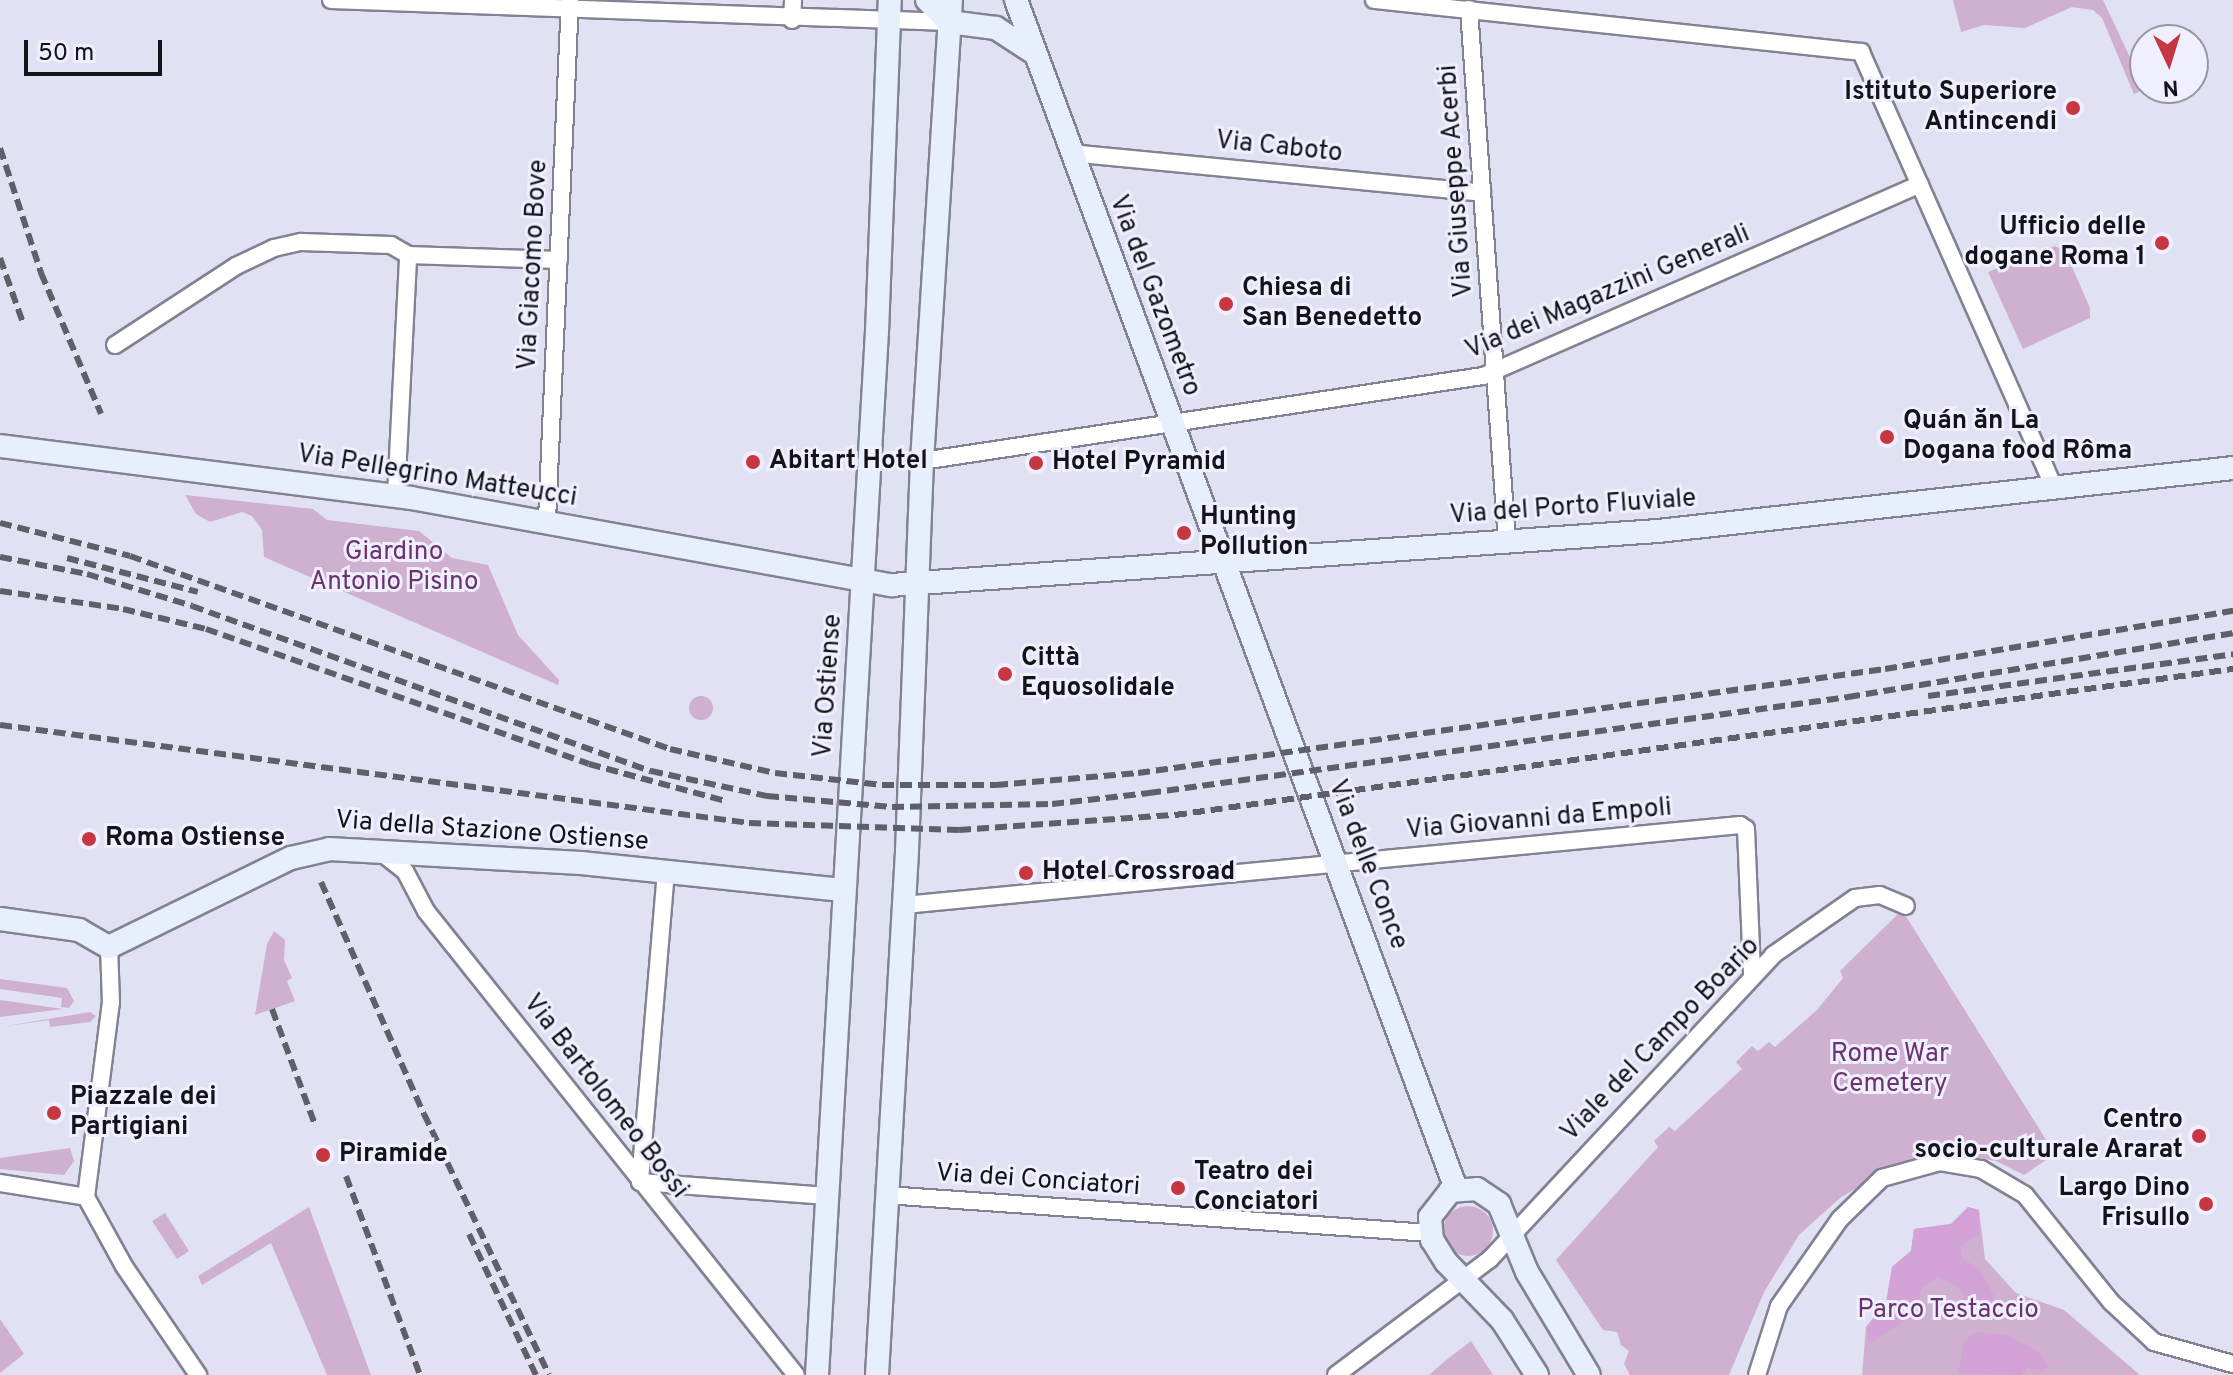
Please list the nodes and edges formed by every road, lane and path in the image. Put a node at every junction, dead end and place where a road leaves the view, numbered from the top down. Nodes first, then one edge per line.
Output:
1 (331, 0) edge
2 (793, 0) edge
3 (890, 0) edge
4 (927, 0) edge
5 (1016, 0) edge
6 (1374, 0) edge
7 (570, 6) edge
8 (1469, 9) junction
9 (950, 11) edge
10 (792, 20) junction
11 (889, 23) junction
12 (1031, 51) junction
13 (1070, 153) junction
14 (1920, 184) junction
15 (1482, 193) junction
16 (408, 255) junction
17 (559, 260) junction
18 (115, 345) dead end
19 (1494, 372) junction
20 (1172, 423) junction
21 (0, 446) edge
22 (922, 461) junction
23 (2233, 468) edge
24 (2055, 489) junction
25 (396, 496) junction
26 (547, 520) junction
27 (1507, 542) junction
28 (1224, 562) junction
29 (863, 583) junction
30 (916, 585) junction
31 (378, 851) junction
32 (1336, 863) junction
33 (666, 871) junction
34 (844, 890) junction
35 (904, 905) junction
36 (1906, 906) dead end
37 (0, 919) edge
38 (109, 947) junction
39 (1752, 974) junction
40 (640, 1182) junction
41 (0, 1183) edge
42 (1456, 1189) junction
43 (886, 1195) junction
44 (827, 1196) junction
45 (86, 1197) junction
46 (1430, 1233) junction
47 (1511, 1236) junction
48 (1464, 1280) junction
49 (2233, 1364) edge
50 (198, 1375) edge
51 (796, 1375) edge
52 (817, 1375) edge
53 (877, 1375) edge
54 (1336, 1375) edge
55 (1537, 1375) edge
56 (1589, 1375) edge
57 (1757, 1375) edge

1 - 7 street
2 - 10 street
3 - 11 main road, Via Ostiense
4 - 9 main road
5 - 12 main road, Via del Gazometro
6 - 8 street
7 - 10 street
7 - 17 street, Via Giacomo Bove
8 - 14 street
8 - 15 street, Via Giuseppe Acerbi
9 - 11 street
9 - 12 main road
9 - 22 main road
10 - 11 street
11 - 29 main road, Via Ostiense
12 - 13 main road, Via del Gazometro
13 - 15 street, Via Caboto
13 - 20 main road, Via del Gazometro
14 - 19 street, Via dei Magazzini Generali
14 - 24 street
15 - 19 street, Via Giuseppe Acerbi
16 - 17 street
16 - 18 street
16 - 25 street
17 - 26 street, Via Giacomo Bove
19 - 20 street, Via dei Magazzini Generali
19 - 27 street, Via Giuseppe Acerbi
20 - 22 street, Via dei Magazzini Generali
20 - 28 main road, Via del Gazometro
21 - 25 main road, Via Pellegrino Matteucci
22 - 30 main road
23 - 24 main road, Via del Porto Fluviale
24 - 27 main road, Via del Porto Fluviale
25 - 26 main road, Via Pellegrino Matteucci
26 - 29 main road, Via Pellegrino Matteucci
27 - 28 main road, Via del Porto Fluviale
28 - 30 main road, Via del Porto Fluviale
28 - 32 main road, Via delle Conce
29 - 30 main road, Via Pellegrino Matteucci
29 - 34 main road, Via Ostiense
30 - 35 main road
31 - 33 main road, Via della Stazione Ostiense
31 - 38 main road, Via della Stazione Ostiense
31 - 40 street, Via Bartolomeo Bossi
32 - 35 street, Via Giovanni da Empoli
32 - 39 street, Via Giovanni da Empoli
32 - 42 main road, Via delle Conce
33 - 34 main road, Via della Stazione Ostiense
33 - 40 street
34 - 44 main road, Via Ostiense
35 - 43 main road
36 - 39 street, Viale del Campo Boario
37 - 38 main road
38 - 45 street
39 - 47 street, Viale del Campo Boario
40 - 44 street
40 - 51 street, Via Bartolomeo Bossi
41 - 45 street
42 - 46 main road
42 - 47 main road
43 - 46 street, Via dei Conciatori
43 - 53 main road
44 - 52 main road, Via Ostiense
45 - 50 street
46 - 48 main road
47 - 48 street
47 - 56 main road
48 - 54 street
48 - 55 main road
49 - 57 street

